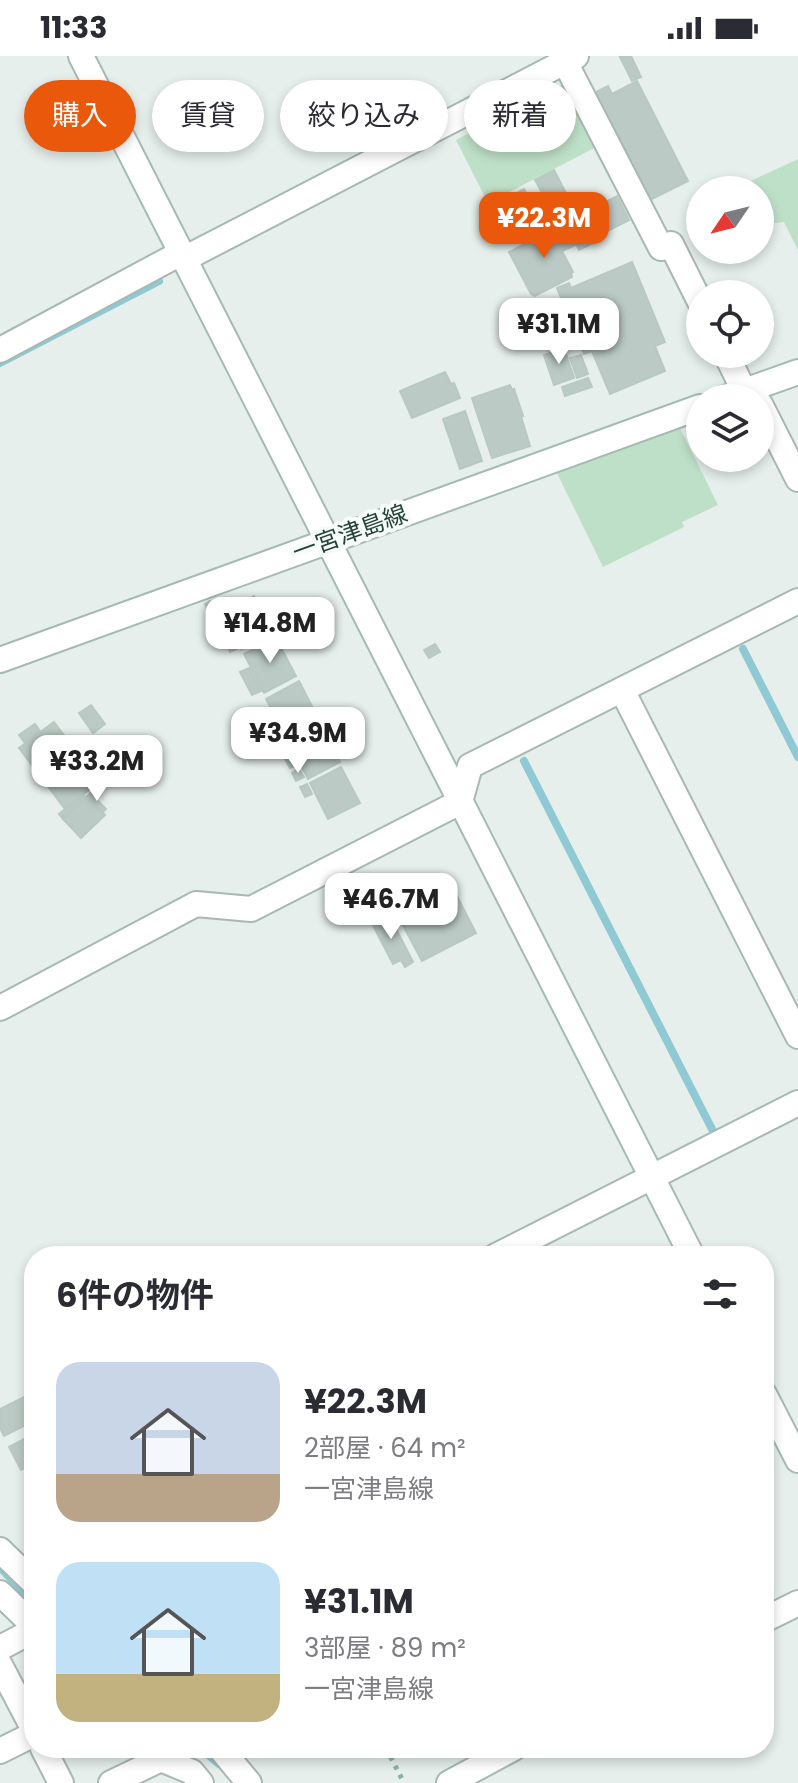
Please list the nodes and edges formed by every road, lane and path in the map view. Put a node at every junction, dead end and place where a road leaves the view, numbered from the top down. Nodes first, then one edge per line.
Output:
1 (81, 56) edge
2 (570, 59) edge
3 (182, 256) junction
4 (689, 280) edge
5 (0, 350) edge
6 (798, 372) edge
7 (773, 384) edge
8 (686, 412) edge
9 (774, 439) edge
10 (798, 479) edge
11 (327, 541) junction
12 (798, 601) edge
13 (0, 660) edge
14 (622, 690) junction
15 (460, 802) junction
16 (0, 1008) edge
17 (798, 1036) edge
18 (798, 1103) edge
19 (652, 1178) junction
20 (516, 1246) edge
21 (687, 1246) edge
22 (774, 1413) edge
23 (798, 1460) edge
24 (0, 1550) edge
25 (24, 1573) edge
26 (0, 1593) edge
27 (798, 1603) edge
28 (774, 1615) edge
29 (24, 1618) edge
30 (24, 1634) edge
31 (0, 1648) edge
32 (0, 1665) edge
33 (24, 1712) edge
34 (24, 1738) edge
35 (0, 1751) edge
36 (48, 1758) edge
37 (228, 1758) edge
38 (391, 1758) edge
39 (495, 1758) edge
40 (61, 1783) edge
41 (111, 1783) edge
42 (201, 1783) edge
43 (249, 1783) edge
44 (404, 1783) edge
45 (449, 1783) edge

1 - 3 street
2 - 3 street
2 - 4 street
3 - 5 street
3 - 11 street
6 - 7 street
8 - 11 street, 一宮津島線
9 - 10 street
11 - 13 street, 一宮津島線
11 - 15 street
12 - 14 street
14 - 15 street
14 - 17 street
15 - 16 street
15 - 19 street
18 - 19 street
19 - 20 street
19 - 21 street
22 - 23 street
24 - 25 street
26 - 29 street
27 - 28 street
30 - 31 street
32 - 33 street
34 - 35 street
36 - 40 street
37 - 43 street
38 - 44 path
39 - 45 street
41 - 42 street

